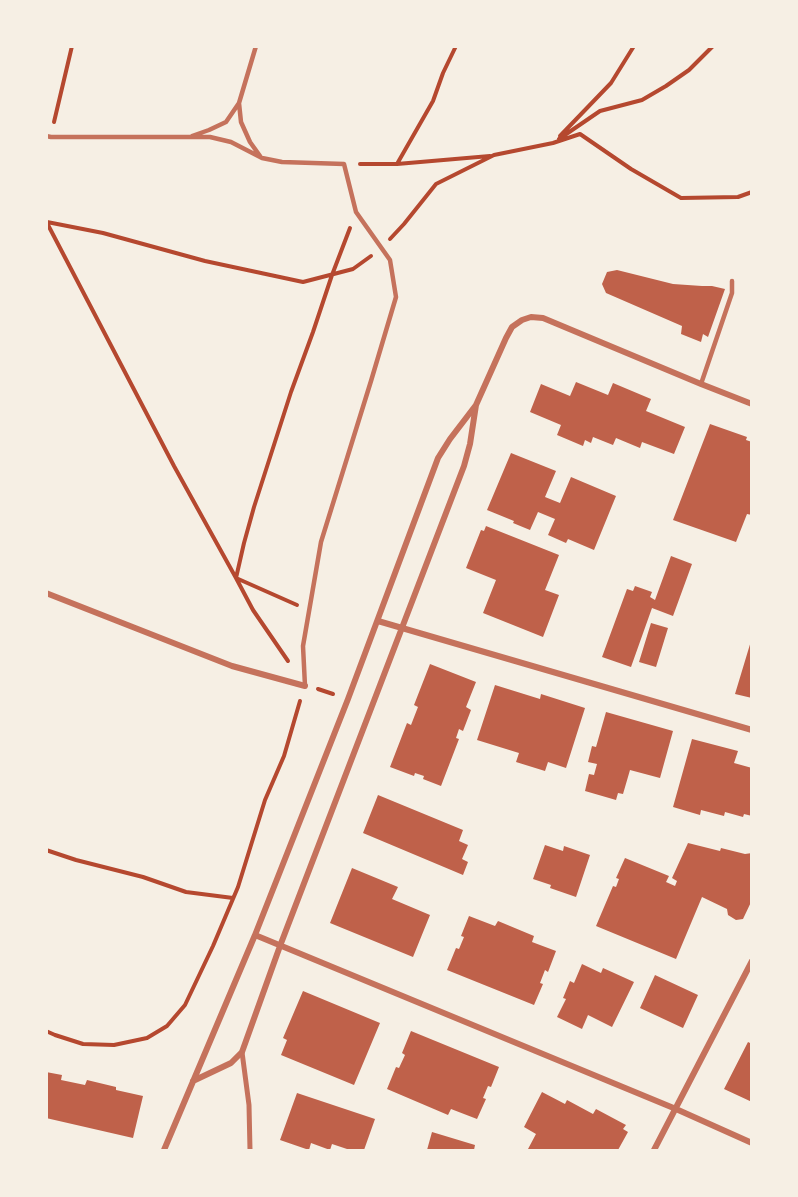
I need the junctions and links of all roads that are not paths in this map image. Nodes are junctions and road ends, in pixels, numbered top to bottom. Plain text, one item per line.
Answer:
1 (256, 46) edge
2 (238, 103) junction
3 (49, 136) edge
4 (187, 137) junction
5 (262, 158) junction
6 (732, 281) dead end
7 (701, 384) junction
8 (752, 404) edge
9 (476, 405) junction
10 (46, 593) edge
11 (378, 621) junction
12 (403, 627) junction
13 (305, 686) joint
14 (752, 730) edge
15 (255, 935) junction
16 (280, 946) junction
17 (752, 961) edge
18 (242, 1052) junction
19 (193, 1081) junction
20 (676, 1109) junction
21 (752, 1143) edge
22 (164, 1150) edge
23 (250, 1150) edge
24 (654, 1150) edge

1 - 2 lane
2 - 4 lane
2 - 5 lane
3 - 4 lane
4 - 5 lane
5 - 13 lane
6 - 7 lane
7 - 8 street
7 - 9 street
9 - 11 street
9 - 12 street
10 - 13 street
11 - 12 street
11 - 15 street
12 - 14 street
12 - 16 street
15 - 16 street
15 - 19 street
16 - 18 street
16 - 20 street
17 - 20 street
18 - 19 street
18 - 23 street
19 - 22 street
20 - 21 street
20 - 24 street

